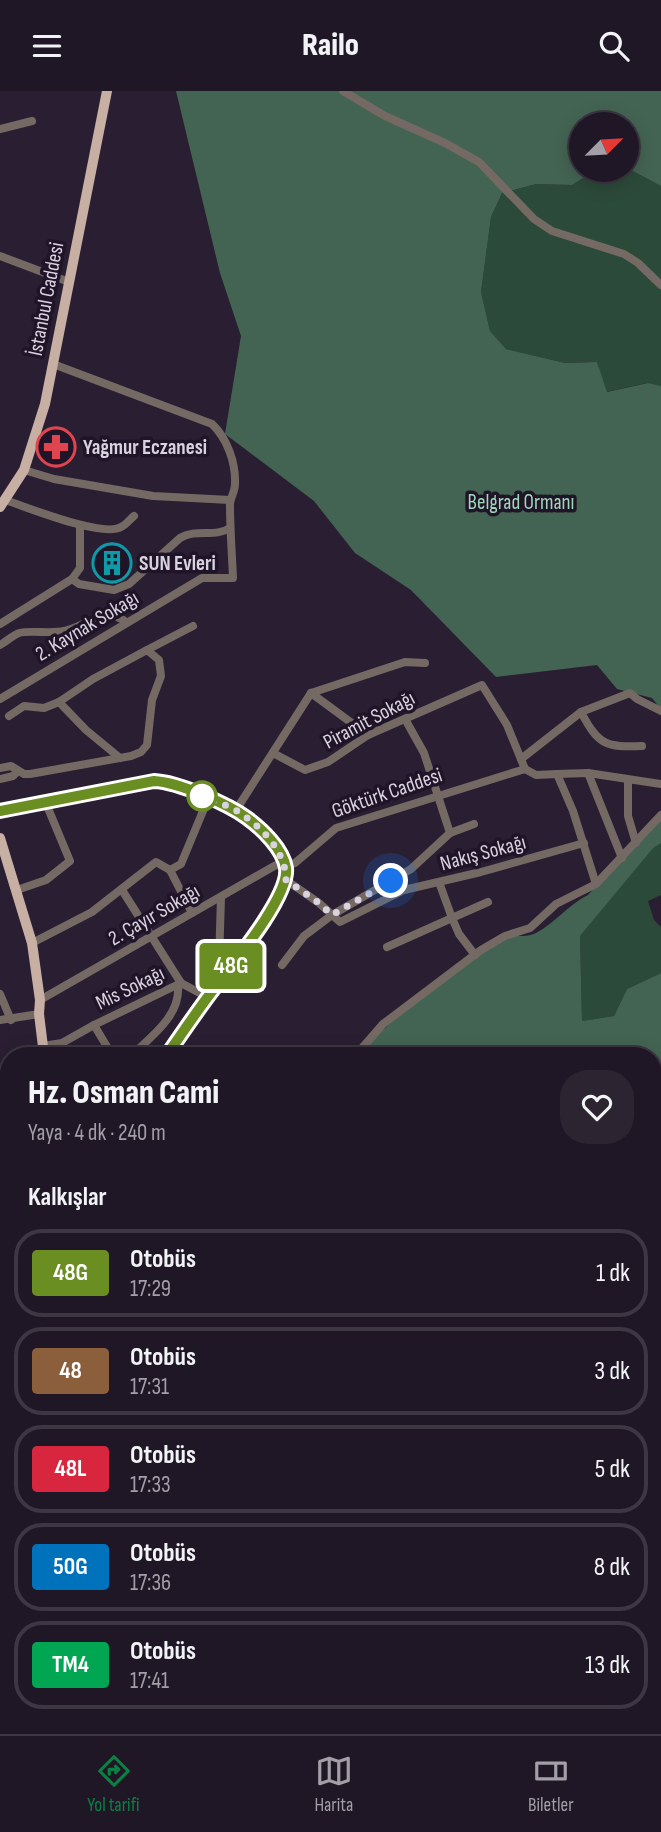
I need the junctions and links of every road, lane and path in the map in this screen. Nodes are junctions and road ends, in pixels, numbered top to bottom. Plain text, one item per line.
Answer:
1 (107, 91) edge
2 (343, 91) edge
3 (32, 121) dead end
4 (0, 129) edge
5 (0, 256) edge
6 (69, 282) junction
7 (661, 285) edge
8 (53, 364) junction
9 (24, 470) junction
10 (230, 500) junction
11 (2, 504) edge
12 (134, 516) dead end
13 (80, 526) junction
14 (230, 527) junction
15 (72, 579) junction
16 (126, 622) junction
17 (0, 624) edge
18 (193, 626) dead end
19 (0, 645) edge
20 (148, 650) junction
21 (425, 663) dead end
22 (311, 693) junction
23 (0, 699) edge
24 (59, 702) junction
25 (661, 711) edge
26 (581, 712) junction
27 (9, 716) dead end
28 (405, 719) junction
29 (368, 735) junction
30 (642, 746) dead end
31 (272, 753) junction
32 (120, 758) junction
33 (522, 759) junction
34 (0, 768) edge
35 (526, 769) junction
36 (18, 771) junction
37 (588, 773) junction
38 (557, 775) junction
39 (0, 779) edge
40 (628, 780) junction
41 (661, 784) edge
42 (436, 795) junction
43 (208, 799) junction
44 (45, 801) junction
45 (236, 810) junction
46 (0, 811) edge
47 (661, 815) edge
48 (474, 824) dead end
49 (450, 833) junction
50 (0, 838) edge
51 (584, 843) junction
52 (636, 843) junction
53 (622, 858) junction
54 (286, 866) junction
55 (170, 870) junction
56 (286, 880) junction
57 (439, 883) junction
58 (596, 884) junction
59 (17, 890) junction
60 (122, 890) junction
61 (221, 897) junction
62 (488, 902) dead end
63 (192, 913) junction
64 (332, 915) junction
65 (452, 918) junction
66 (153, 936) junction
67 (32, 943) junction
68 (387, 947) dead end
69 (475, 955) junction
70 (282, 965) dead end
71 (223, 976) junction
72 (179, 984) junction
73 (0, 994) edge
74 (207, 997) junction
75 (40, 1000) junction
76 (39, 1014) junction
77 (0, 1020) edge
78 (11, 1020) junction
79 (94, 1025) junction
80 (43, 1047) edge
81 (52, 1047) edge
82 (107, 1047) edge
83 (140, 1047) edge
84 (173, 1047) edge
85 (363, 1047) edge

1 - 6 main road, İstanbul Caddesi
2 - 7 street
3 - 4 street
5 - 6 street
6 - 8 main road, İstanbul Caddesi
8 - 9 main road, İstanbul Caddesi
8 - 10 street
9 - 10 street
9 - 11 main road, İstanbul Caddesi
10 - 14 street
11 - 13 street
12 - 13 street
13 - 15 street
14 - 15 street
14 - 16 street, 2. Kaynak Sokağı
15 - 17 street
16 - 19 street
16 - 23 street, 2. Kaynak Sokağı
18 - 20 street
20 - 24 street
20 - 32 street
21 - 22 street
22 - 29 street
22 - 31 street
24 - 27 street
24 - 32 street
25 - 26 street
26 - 30 street
26 - 33 street
28 - 29 street, Piramit Sokağı
28 - 33 street, Piramit Sokağı
28 - 42 street
29 - 31 street, Piramit Sokağı
31 - 45 street
32 - 36 street
33 - 35 street
34 - 36 street
35 - 38 street
35 - 42 street, Göktürk Caddesi
36 - 39 street
37 - 38 street
37 - 40 street
37 - 53 street
38 - 51 street
40 - 41 street
40 - 52 street
42 - 49 street
42 - 54 street, Göktürk Caddesi
43 - 44 main road
43 - 45 main road
43 - 55 street
44 - 46 main road
44 - 59 street
45 - 54 main road
47 - 52 street
48 - 49 street
49 - 64 street
50 - 59 main road
51 - 57 street, Nakış Sokağı
51 - 58 street
52 - 53 street
53 - 58 street
54 - 56 main road
54 - 61 street, 2. Çayır Sokağı
55 - 60 street
55 - 63 street
56 - 64 street
56 - 71 main road
57 - 64 street, Nakış Sokağı
57 - 65 street
58 - 69 street
59 - 67 main road
60 - 66 street
60 - 67 street
61 - 63 street, 2. Çayır Sokağı
61 - 71 street
62 - 65 street
63 - 66 street, 2. Çayır Sokağı
64 - 70 street
65 - 68 street
65 - 69 street
66 - 72 street
66 - 75 street, 2. Çayır Sokağı
67 - 75 main road
69 - 85 street
71 - 74 main road
72 - 74 street
72 - 79 street, Mis Sokağı
72 - 83 street
73 - 78 street
74 - 84 main road
75 - 76 main road
76 - 78 street
76 - 80 main road
77 - 78 street
79 - 81 street, Mis Sokağı
79 - 82 street, Mis Sokağı

